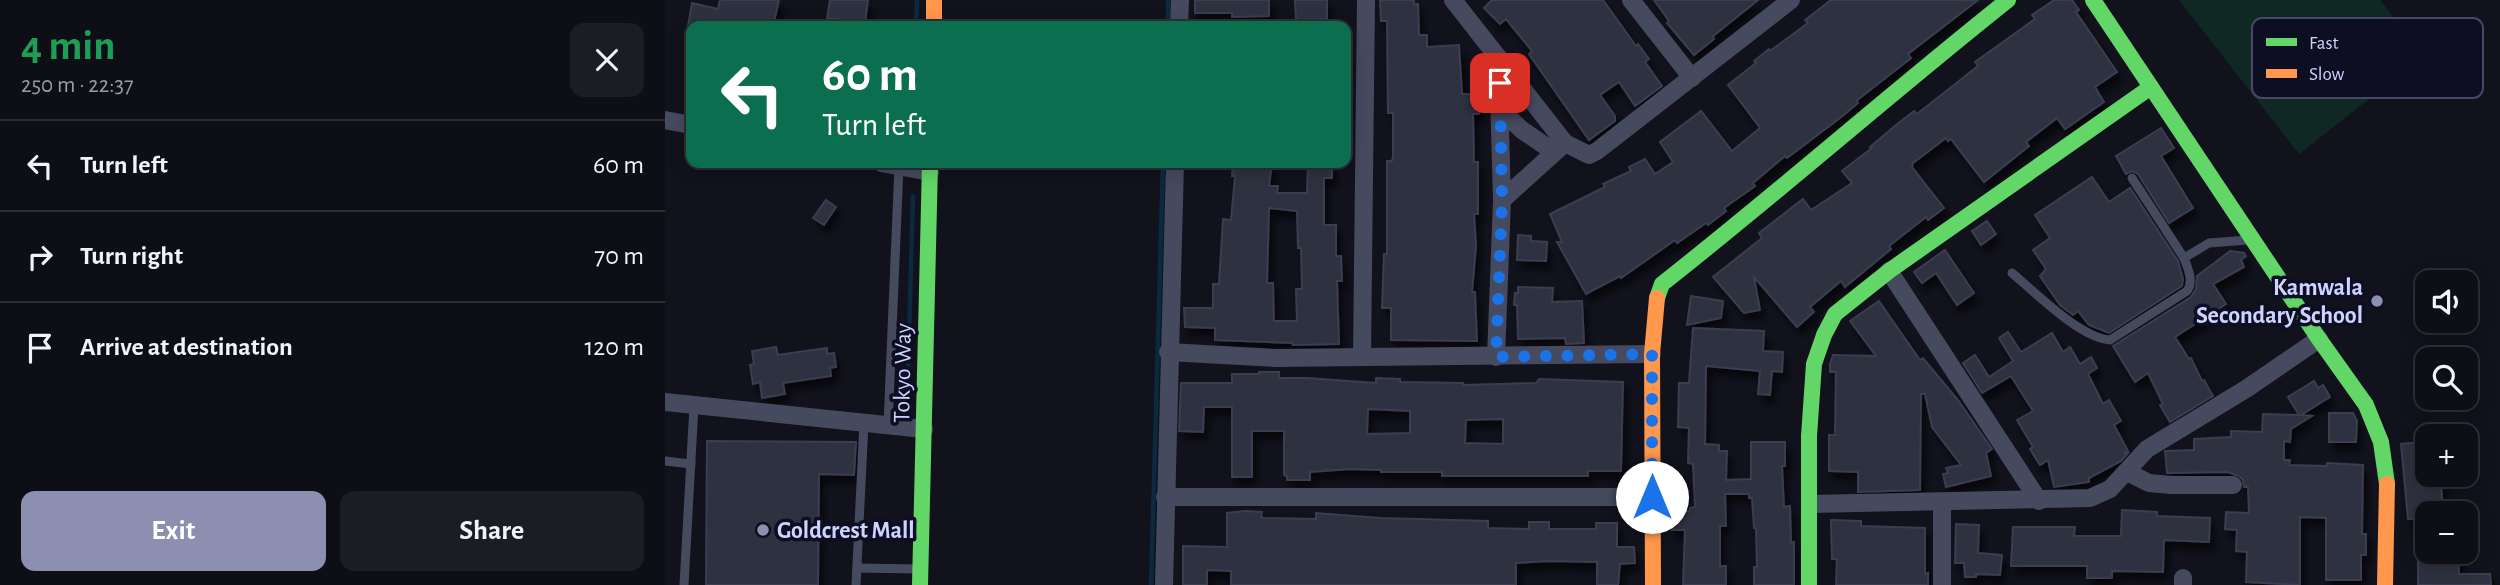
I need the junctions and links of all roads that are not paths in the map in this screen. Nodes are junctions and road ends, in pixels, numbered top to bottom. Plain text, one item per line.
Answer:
1 (934, 0) edge
2 (1180, 0) edge
3 (1366, 0) edge
4 (1453, 0) edge
5 (1631, 0) edge
6 (1791, 0) edge
7 (2008, 0) edge
8 (2093, 0) edge
9 (934, 21) edge
10 (1179, 21) edge
11 (1498, 57) junction
12 (1692, 78) junction
13 (2151, 87) junction
14 (1501, 110) junction
15 (665, 120) edge
16 (686, 124) edge
17 (1559, 148) junction
18 (890, 168) edge
19 (930, 168) edge
20 (1175, 168) edge
21 (2132, 178) dead end
22 (1502, 200) junction
23 (2253, 240) junction
24 (2184, 258) junction
25 (1888, 271) junction
26 (2012, 273) dead end
27 (2319, 339) junction
28 (1168, 352) junction
29 (1652, 354) junction
30 (1362, 356) junction
31 (1496, 357) junction
32 (665, 402) edge
33 (694, 406) junction
34 (864, 423) junction
35 (888, 425) junction
36 (923, 429) junction
37 (665, 461) edge
38 (691, 464) junction
39 (2127, 472) junction
40 (2232, 485) dead end
41 (1165, 497) junction
42 (1652, 497) junction
43 (2039, 501) junction
44 (1942, 502) junction
45 (1810, 504) junction
46 (857, 568) junction
47 (920, 577) edge
48 (684, 585) edge
49 (856, 585) edge
50 (1164, 585) edge
51 (1653, 585) edge
52 (1809, 585) edge
53 (1942, 585) edge
54 (2385, 585) edge

1 - 9 street
2 - 10 street
3 - 30 street
4 - 11 street
5 - 12 street
6 - 12 street
7 - 29 street
8 - 13 street
11 - 14 street
11 - 17 street
12 - 17 street
13 - 23 street
13 - 25 street
14 - 17 street
14 - 22 street
15 - 16 street
17 - 22 street
18 - 35 lane
19 - 36 street, Tokyo Way
20 - 28 street
21 - 24 lane
22 - 31 street
23 - 24 lane
23 - 27 street
24 - 26 lane
25 - 43 street
25 - 45 street
27 - 39 street
27 - 54 street
28 - 30 street
28 - 41 street
29 - 31 street
29 - 42 street
30 - 31 street
32 - 33 street
33 - 34 street
33 - 38 lane
34 - 35 street
34 - 46 lane
35 - 36 street
36 - 47 street, Tokyo Way
37 - 38 lane
38 - 48 lane
39 - 40 street
39 - 43 street
41 - 42 street
41 - 50 street
42 - 51 street
43 - 44 street
44 - 45 street
44 - 53 street
45 - 52 street
46 - 47 lane
46 - 49 lane

